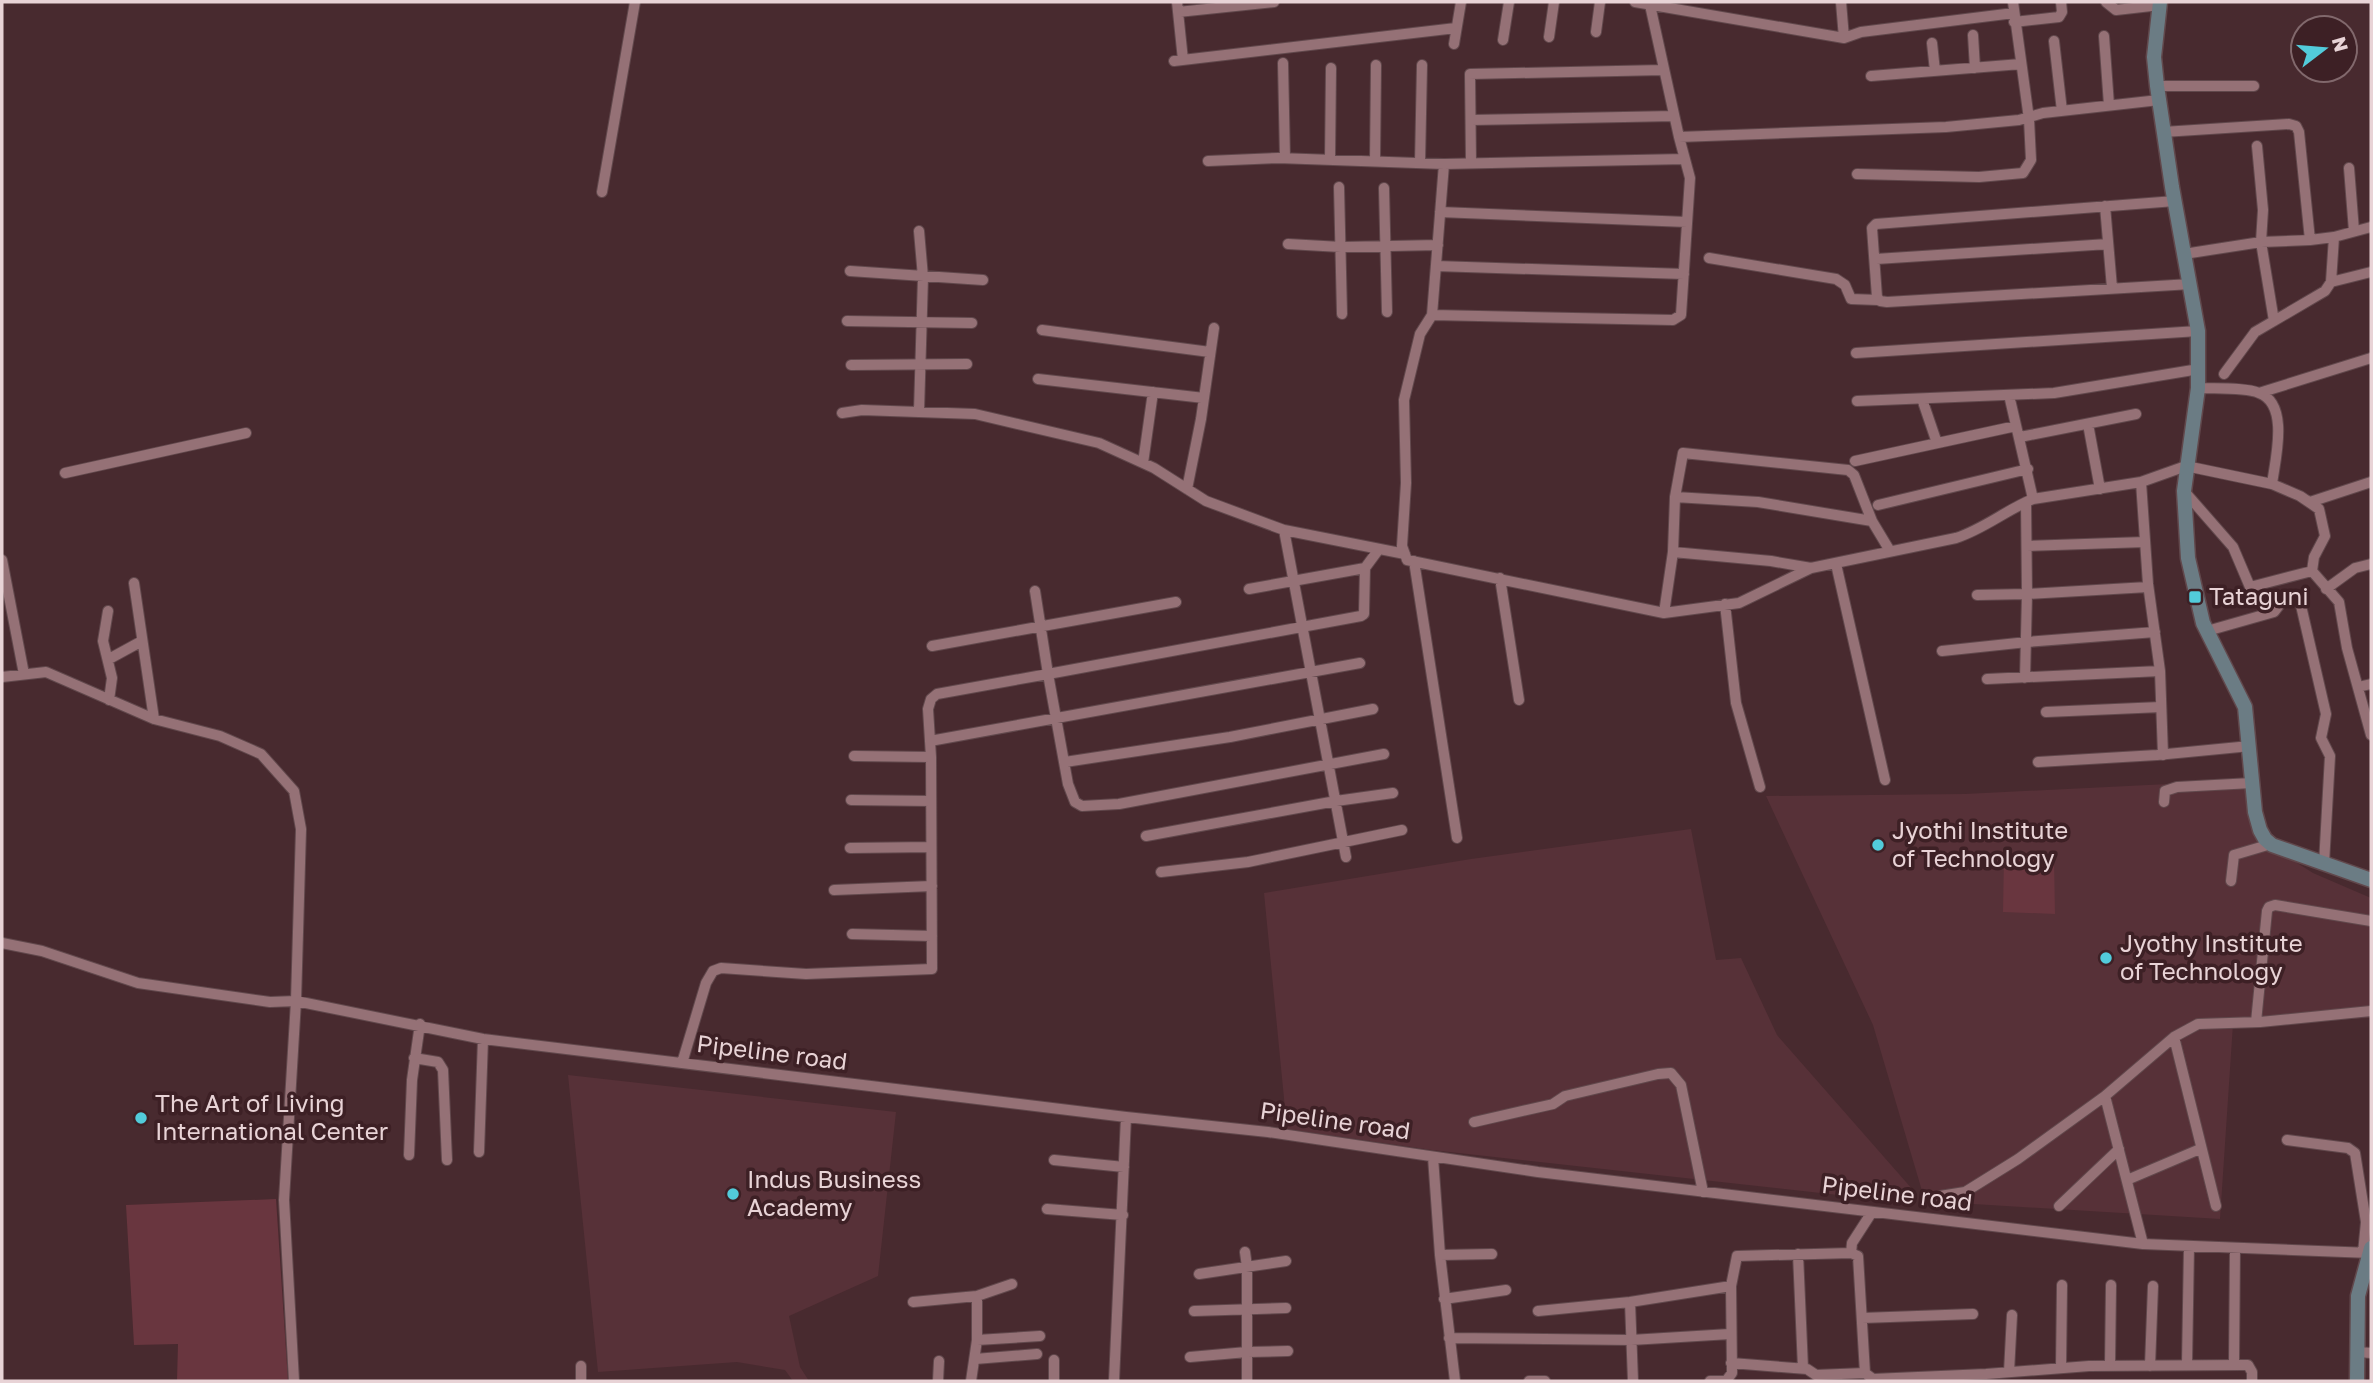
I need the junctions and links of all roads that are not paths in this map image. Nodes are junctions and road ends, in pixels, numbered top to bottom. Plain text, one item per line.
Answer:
1 (635, 2) edge
2 (1274, 2) edge
3 (1461, 2) edge
4 (1509, 2) edge
5 (1554, 2) edge
6 (1600, 2) edge
7 (1635, 2) edge
8 (1841, 2) edge
9 (2013, 2) edge
10 (2061, 2) edge
11 (2106, 2) edge
12 (2160, 4) edge
13 (1650, 5) junction
14 (1177, 7) edge
15 (2014, 17) junction
16 (1456, 28) junction
17 (1596, 32) dead end
18 (1973, 34) dead end
19 (2104, 36) dead end
20 (1549, 37) dead end
21 (1844, 38) junction
22 (1503, 40) dead end
23 (2054, 41) dead end
24 (1932, 43) dead end
25 (1454, 44) dead end
26 (1283, 63) dead end
27 (2021, 64) junction
28 (1376, 65) dead end
29 (1422, 65) dead end
30 (1331, 68) dead end
31 (1975, 68) junction
32 (1663, 70) junction
33 (1935, 71) junction
34 (1871, 76) dead end
35 (2254, 86) dead end
36 (2158, 93) junction
37 (2109, 105) junction
38 (2062, 111) junction
39 (1674, 116) junction
40 (2029, 119) junction
41 (1471, 120) junction
42 (2163, 132) junction
43 (1679, 137) junction
44 (2257, 146) dead end
45 (1284, 158) junction
46 (1685, 159) junction
47 (1330, 160) junction
48 (1208, 161) dead end
49 (1375, 161) junction
50 (1420, 163) junction
51 (1471, 163) junction
52 (1444, 164) junction
53 (2349, 169) dead end
54 (1857, 174) dead end
55 (1339, 187) dead end
56 (1384, 188) dead end
57 (602, 192) dead end
58 (2175, 201) junction
59 (2105, 206) junction
60 (1440, 212) junction
61 (1687, 222) junction
62 (2371, 227) edge
63 (919, 230) dead end
64 (2354, 231) junction
65 (2334, 237) junction
66 (2310, 240) junction
67 (2261, 242) junction
68 (1288, 244) dead end
69 (2108, 244) junction
70 (1438, 245) junction
71 (1386, 246) junction
72 (1340, 247) junction
73 (2184, 254) junction
74 (1709, 258) dead end
75 (1876, 259) junction
76 (1436, 266) junction
77 (850, 271) dead end
78 (2371, 272) edge
79 (1684, 274) junction
80 (923, 277) junction
81 (983, 280) dead end
82 (2331, 282) junction
83 (2191, 284) junction
84 (2112, 288) junction
85 (1878, 300) junction
86 (1387, 312) dead end
87 (1342, 314) dead end
88 (1432, 315) junction
89 (847, 321) dead end
90 (2274, 321) junction
91 (920, 323) junction
92 (972, 323) dead end
93 (1214, 328) dead end
94 (1042, 330) dead end
95 (2198, 331) junction
96 (1210, 352) junction
97 (1856, 353) dead end
98 (2371, 358) edge
99 (967, 364) dead end
100 (851, 365) dead end
101 (918, 365) junction
102 (2199, 369) junction
103 (2224, 374) dead end
104 (1038, 379) dead end
105 (2198, 388) junction
106 (1153, 392) junction
107 (2259, 393) junction
108 (2010, 395) junction
109 (1204, 398) junction
110 (1922, 398) junction
111 (1857, 401) dead end
112 (919, 411) junction
113 (842, 413) dead end
114 (2136, 414) dead end
115 (2088, 424) junction
116 (2016, 426) junction
117 (246, 433) dead end
118 (2020, 437) junction
119 (1937, 443) junction
120 (1855, 461) dead end
121 (1143, 463) junction
122 (2186, 466) junction
123 (2028, 469) junction
124 (65, 473) dead end
125 (2141, 482) junction
126 (2371, 482) edge
127 (2272, 484) junction
128 (1187, 489) junction
129 (2100, 489) junction
130 (2184, 491) junction
131 (1675, 497) junction
132 (2029, 500) junction
133 (2310, 502) junction
134 (1878, 505) dead end
135 (1872, 520) junction
136 (1284, 530) junction
137 (2145, 542) junction
138 (2027, 546) junction
139 (1379, 549) junction
140 (1890, 551) junction
141 (1673, 552) junction
142 (1405, 554) junction
143 (1414, 561) junction
144 (2, 562) edge
145 (1836, 564) junction
146 (2371, 564) edge
147 (1366, 568) junction
148 (1811, 568) junction
149 (2312, 571) junction
150 (1500, 578) junction
151 (1294, 582) junction
152 (134, 583) dead end
153 (2148, 587) junction
154 (1249, 589) dead end
155 (2326, 589) junction
156 (1035, 591) dead end
157 (2027, 594) junction
158 (1977, 595) dead end
159 (1176, 602) dead end
160 (1725, 604) junction
161 (108, 611) dead end
162 (1664, 613) junction
163 (1041, 626) junction
164 (1303, 627) junction
165 (2207, 631) junction
166 (2155, 632) junction
167 (142, 640) junction
168 (2027, 642) junction
169 (932, 646) dead end
170 (1942, 651) dead end
171 (109, 659) junction
172 (1360, 663) dead end
173 (1311, 671) junction
174 (2160, 671) junction
175 (24, 674) junction
176 (1048, 674) junction
177 (2, 677) edge
178 (2025, 678) junction
179 (1987, 679) dead end
180 (2371, 684) edge
181 (2358, 687) junction
182 (109, 699) junction
183 (1519, 700) dead end
184 (2161, 707) junction
185 (1373, 709) dead end
186 (2046, 712) dead end
187 (154, 719) junction
188 (1058, 719) junction
189 (1321, 719) junction
190 (2370, 728) edge
191 (930, 741) junction
192 (2250, 747) junction
193 (1384, 754) dead end
194 (2163, 755) junction
195 (854, 756) dead end
196 (931, 757) junction
197 (1065, 762) junction
198 (2038, 762) dead end
199 (1329, 765) junction
200 (1885, 780) dead end
201 (2252, 783) junction
202 (1760, 787) dead end
203 (1393, 793) dead end
204 (851, 800) dead end
205 (931, 801) junction
206 (1336, 801) junction
207 (2164, 802) dead end
208 (1402, 831) dead end
209 (1146, 836) dead end
210 (1457, 838) dead end
211 (1343, 844) junction
212 (2271, 844) junction
213 (931, 847) junction
214 (850, 848) dead end
215 (1346, 857) dead end
216 (2324, 864) junction
217 (1161, 872) dead end
218 (2371, 880) edge
219 (2231, 881) dead end
220 (932, 886) junction
221 (834, 890) dead end
222 (2371, 921) edge
223 (852, 934) dead end
224 (932, 936) junction
225 (2, 943) edge
226 (296, 1001) junction
227 (2371, 1011) edge
228 (2256, 1022) junction
229 (420, 1024) junction
230 (2174, 1037) junction
231 (483, 1039) junction
232 (414, 1058) junction
233 (682, 1063) junction
234 (2105, 1096) junction
235 (1126, 1117) junction
236 (1474, 1122) dead end
237 (2287, 1140) dead end
238 (2119, 1149) junction
239 (2200, 1149) junction
240 (479, 1152) dead end
241 (410, 1155) dead end
242 (1433, 1157) junction
243 (447, 1160) dead end
244 (1054, 1160) dead end
245 (1124, 1167) junction
246 (2127, 1180) junction
247 (1703, 1192) junction
248 (1940, 1196) dead end
249 (2059, 1206) dead end
250 (2216, 1206) dead end
251 (1047, 1209) dead end
252 (1872, 1212) junction
253 (1123, 1215) junction
254 (2143, 1244) junction
255 (2189, 1246) junction
256 (2235, 1248) junction
257 (1245, 1252) dead end
258 (2369, 1252) edge
259 (1852, 1253) junction
260 (1492, 1254) dead end
261 (1798, 1254) junction
262 (1440, 1255) junction
263 (1286, 1261) dead end
264 (1247, 1267) junction
265 (1199, 1274) dead end
266 (1012, 1284) dead end
267 (2062, 1285) dead end
268 (2111, 1285) dead end
269 (1731, 1286) junction
270 (2153, 1286) dead end
271 (1506, 1290) dead end
272 (976, 1296) junction
273 (1444, 1299) junction
274 (913, 1302) dead end
275 (1630, 1302) junction
276 (1247, 1307) junction
277 (2365, 1307) edge
278 (1286, 1308) dead end
279 (1194, 1311) dead end
280 (1538, 1311) dead end
281 (1973, 1314) dead end
282 (2012, 1315) dead end
283 (1862, 1318) junction
284 (1730, 1334) junction
285 (1040, 1336) dead end
286 (1450, 1339) junction
287 (977, 1340) junction
288 (1631, 1340) junction
289 (1288, 1351) dead end
290 (1247, 1352) junction
291 (2364, 1353) edge
292 (1038, 1354) dead end
293 (1191, 1357) dead end
294 (975, 1359) junction
295 (1054, 1360) dead end
296 (939, 1361) dead end
297 (1731, 1363) junction
298 (2187, 1365) junction
299 (2234, 1365) junction
300 (581, 1366) dead end
301 (2110, 1366) junction
302 (2150, 1366) junction
303 (1803, 1368) junction
304 (2061, 1368) junction
305 (2009, 1372) junction
306 (1865, 1373) junction
307 (294, 1381) edge
308 (581, 1381) edge
309 (938, 1381) edge
310 (971, 1381) edge
311 (1054, 1381) edge
312 (1114, 1381) edge
313 (1247, 1381) edge
314 (1455, 1381) edge
315 (1530, 1381) edge
316 (1545, 1381) edge
317 (1633, 1381) edge
318 (1710, 1381) edge
319 (2252, 1381) edge
320 (2357, 1381) edge

1 - 57 street
2 - 14 street
3 - 16 street
4 - 22 street
5 - 20 street
6 - 17 street
7 - 13 street
8 - 21 street
9 - 15 street
10 - 15 street
11 - 12 street
12 - 36 main road
13 - 21 street
13 - 32 street
14 - 16 street
15 - 21 street
15 - 27 street
16 - 25 street
18 - 31 street
19 - 37 street
23 - 38 street
24 - 33 street
26 - 45 street
27 - 31 street
27 - 40 street
28 - 49 street
29 - 50 street
30 - 47 street
31 - 33 street
32 - 39 street
32 - 41 street
33 - 34 street
35 - 36 street
36 - 37 street
36 - 42 main road
37 - 38 street
38 - 40 street
39 - 41 street
39 - 43 street
40 - 43 street
40 - 54 street
41 - 51 street
42 - 58 main road
42 - 66 street
43 - 46 street
44 - 67 street
45 - 47 street
45 - 48 street
46 - 51 street
46 - 61 street
47 - 49 street
49 - 50 street
50 - 52 street
51 - 52 street
52 - 60 street
53 - 64 street
55 - 72 street
56 - 71 street
58 - 59 street
58 - 73 main road
59 - 69 street
59 - 75 street
60 - 61 street
60 - 70 street
61 - 79 street
62 - 64 street
63 - 80 street
64 - 65 street
65 - 66 street
65 - 82 street
66 - 67 street
67 - 73 street
67 - 90 street
68 - 72 street
69 - 75 street
69 - 84 street
70 - 71 street
70 - 76 street
71 - 72 street
71 - 86 street
72 - 87 street
73 - 83 main road
74 - 85 street
75 - 85 street
76 - 79 street
76 - 88 street
77 - 80 street
78 - 82 street
79 - 88 street
80 - 81 street
80 - 91 street
82 - 90 street
83 - 84 street
83 - 95 main road
84 - 85 street
88 - 142 street
89 - 91 street
90 - 103 street
91 - 92 street
91 - 101 street
93 - 96 street
94 - 96 street
95 - 97 street
95 - 102 main road
96 - 109 street
98 - 107 street
99 - 101 street
100 - 101 street
101 - 112 street
102 - 105 main road
102 - 108 street
104 - 106 street
105 - 107 street
105 - 122 main road
106 - 109 street
106 - 121 street
107 - 127 street
108 - 110 street
108 - 116 street
109 - 128 street
110 - 111 street
110 - 119 street
112 - 113 street
112 - 121 street
114 - 115 street
115 - 118 street
115 - 129 street
116 - 118 street
116 - 119 street
117 - 124 street
118 - 123 street
119 - 120 street
121 - 128 street
122 - 125 street
122 - 127 street
122 - 130 main road
123 - 132 street
123 - 134 street
125 - 129 street
125 - 137 street
126 - 133 street
127 - 133 street
128 - 136 street
129 - 132 street
130 - 149 street
130 - 165 main road
131 - 135 street
131 - 135 street
131 - 141 street
132 - 138 street
132 - 140 street
133 - 149 street
135 - 140 street
136 - 139 street
136 - 151 street
137 - 138 street
137 - 153 street
138 - 157 street
139 - 142 street
139 - 147 street
140 - 145 street
141 - 148 street
141 - 162 street
142 - 143 street
143 - 150 street
143 - 210 street
144 - 175 street
145 - 148 street
145 - 200 street
146 - 155 street
147 - 151 street
147 - 164 street
148 - 160 street
149 - 155 street
150 - 162 street
150 - 183 street
151 - 154 street
151 - 164 street
152 - 167 street
153 - 157 street
153 - 166 street
155 - 181 street
156 - 163 street
157 - 158 street
157 - 168 street
159 - 163 street
160 - 162 street
160 - 202 street
161 - 171 street
163 - 169 street
163 - 176 street
164 - 173 street
164 - 176 street
165 - 192 main road
165 - 216 street
166 - 168 street
166 - 174 street
167 - 171 street
167 - 187 street
168 - 170 street
168 - 178 street
171 - 182 street
172 - 173 street
173 - 188 street
173 - 189 street
174 - 178 street
174 - 184 street
175 - 177 street
175 - 182 street
176 - 188 street
176 - 191 street
178 - 179 street
180 - 181 street
181 - 190 street
182 - 187 street
184 - 186 street
184 - 194 street
185 - 189 street
187 - 226 street
188 - 191 street
188 - 197 street
189 - 197 street
189 - 199 street
191 - 196 street
192 - 194 street
192 - 201 main road
193 - 199 street
194 - 198 street
195 - 196 street
196 - 205 street
197 - 199 street
199 - 206 street
201 - 207 street
201 - 212 main road
203 - 206 street
204 - 205 street
205 - 213 street
206 - 209 street
206 - 211 street
208 - 211 street
211 - 215 street
211 - 217 street
212 - 216 main road
212 - 219 street
213 - 214 street
213 - 220 street
216 - 218 main road
220 - 221 street
220 - 224 street
222 - 228 street
223 - 224 street
224 - 233 street
225 - 226 street
226 - 229 street, Pipeline road
226 - 307 street
227 - 228 street
228 - 230 street
229 - 231 street, Pipeline road
229 - 232 street
230 - 234 street
230 - 239 street
231 - 233 street, Pipeline road
231 - 240 street
232 - 241 street
232 - 243 street
233 - 235 street, Pipeline road
234 - 238 street
234 - 248 street
235 - 242 street, Pipeline road
235 - 245 street
236 - 247 street
237 - 258 street
238 - 246 street
238 - 249 street
239 - 246 street
239 - 250 street
242 - 247 street, Pipeline road
242 - 262 street
244 - 245 street
245 - 253 street
246 - 254 street
247 - 252 street, Pipeline road
251 - 253 street
252 - 254 street, Pipeline road
252 - 259 street
253 - 312 street
254 - 255 street, Pipeline road
255 - 256 street, Pipeline road
255 - 298 street
256 - 258 street, Pipeline road
256 - 299 street
257 - 264 street
258 - 277 main road
259 - 261 street
259 - 283 street
260 - 262 street
261 - 269 street
261 - 303 street
262 - 273 street
263 - 264 street
264 - 265 street
264 - 276 street
266 - 272 street
267 - 304 street
268 - 301 street
269 - 275 street
269 - 284 street
270 - 302 street
271 - 273 street
272 - 274 street
272 - 287 street
273 - 286 street
275 - 280 street
275 - 288 street
276 - 278 street
276 - 279 street
276 - 290 street
277 - 291 main road
281 - 283 street
282 - 305 street
283 - 306 street
284 - 288 street
284 - 297 street
285 - 287 street
286 - 288 street
286 - 314 street
287 - 294 street
288 - 317 street
289 - 290 street
290 - 293 street
290 - 313 street
291 - 320 main road
292 - 294 street
294 - 310 street
295 - 311 street
296 - 309 street
297 - 303 street
297 - 318 street
298 - 299 street
298 - 302 street
299 - 319 street
300 - 308 street
301 - 302 street
301 - 304 street
303 - 306 street
304 - 305 street
305 - 306 street
315 - 316 street

